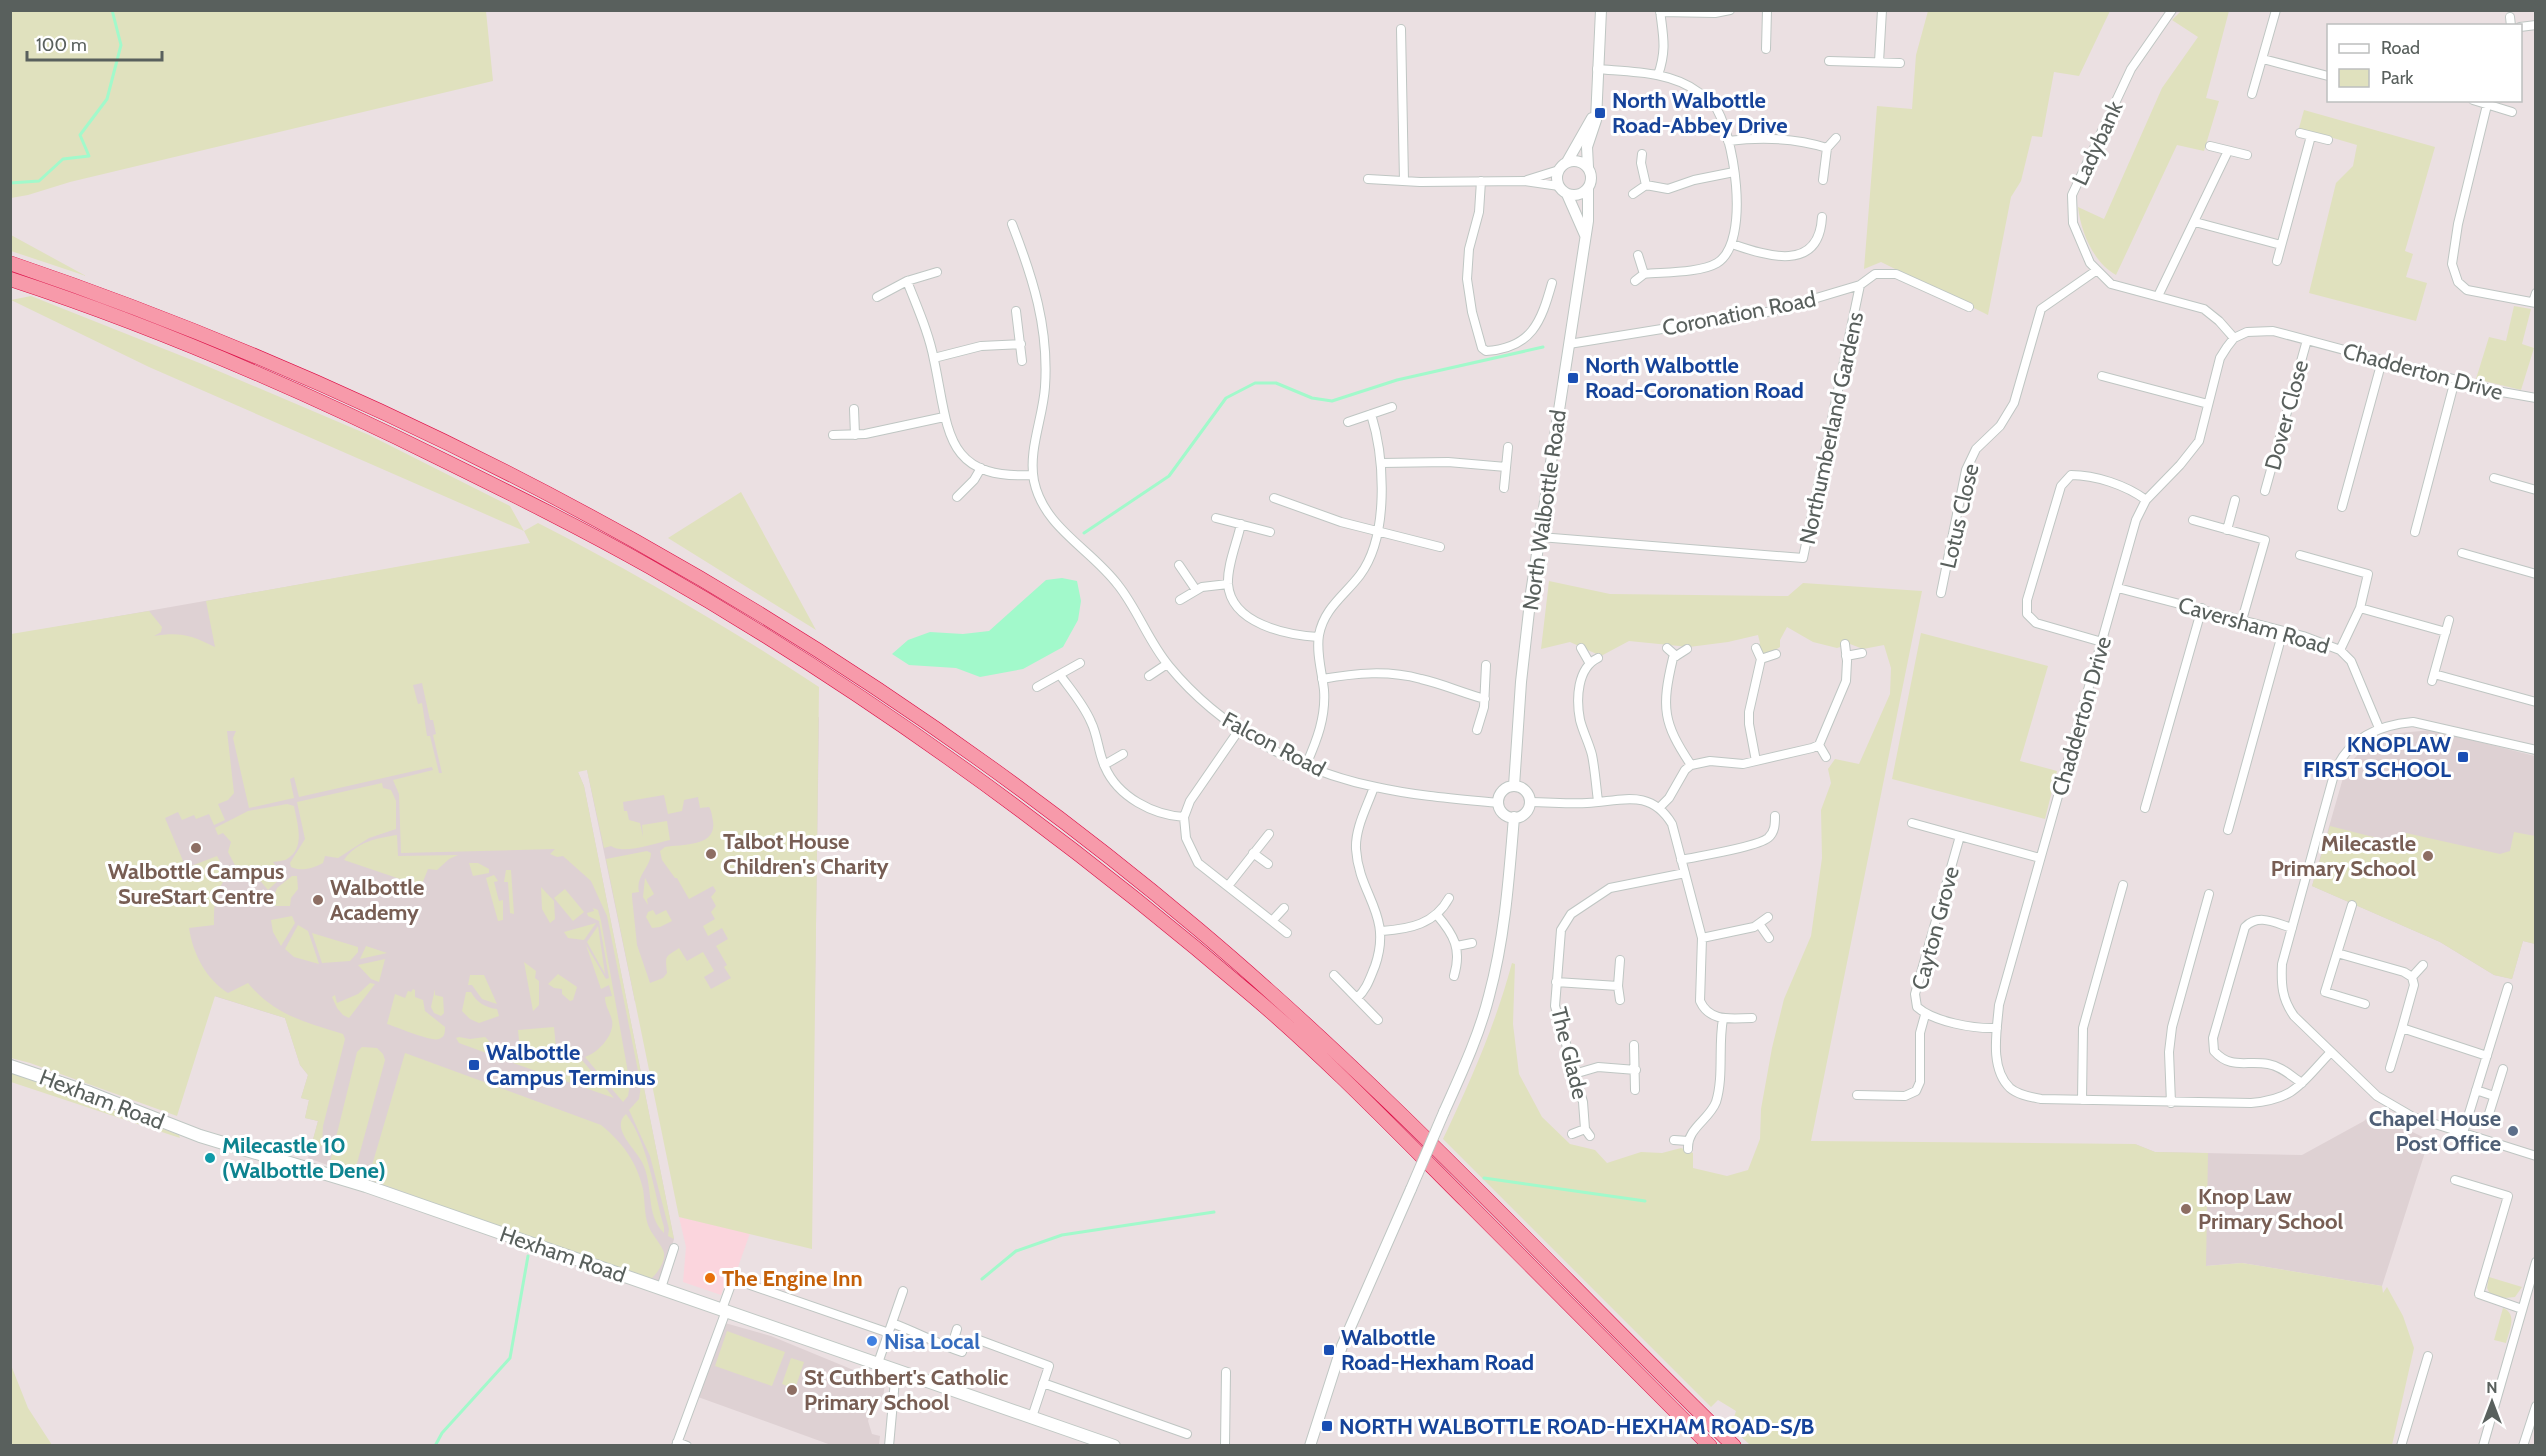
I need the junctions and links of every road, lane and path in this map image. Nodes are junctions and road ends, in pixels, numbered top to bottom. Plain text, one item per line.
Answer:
1 (1601, 10) edge
2 (1730, 10) edge
3 (1767, 10) edge
4 (1882, 10) edge
5 (2172, 10) edge
6 (2276, 10) edge
7 (1660, 11) edge
8 (1401, 29) dead end
9 (1766, 49) dead end
10 (2263, 59) junction
11 (1829, 61) dead end
12 (1879, 63) junction
13 (1900, 63) dead end
14 (1597, 69) junction
15 (1658, 75) junction
16 (2327, 76) edge
17 (2252, 94) dead end
18 (2479, 102) edge
19 (2487, 105) junction
20 (2512, 112) dead end
21 (1595, 116) junction
22 (2300, 133) dead end
23 (2311, 136) junction
24 (1836, 138) dead end
25 (2328, 140) dead end
26 (1728, 141) junction
27 (2210, 146) dead end
28 (1827, 148) junction
29 (2228, 151) junction
30 (1642, 154) dead end
31 (2247, 155) dead end
32 (1563, 166) junction
33 (1588, 167) junction
34 (1734, 172) junction
35 (1368, 179) dead end
36 (1823, 180) dead end
37 (1404, 181) junction
38 (1481, 181) junction
39 (1524, 181) junction
40 (1646, 185) junction
41 (1588, 189) junction
42 (1563, 190) junction
43 (1633, 194) dead end
44 (1822, 217) dead end
45 (2195, 222) junction
46 (1012, 224) dead end
47 (1585, 235) junction
48 (1732, 244) junction
49 (2281, 245) junction
50 (1638, 255) dead end
51 (2277, 261) dead end
52 (10, 263) edge
53 (2097, 270) junction
54 (937, 272) dead end
55 (1644, 274) junction
56 (10, 279) edge
57 (907, 281) junction
58 (1635, 281) dead end
59 (1552, 283) dead end
60 (1860, 285) junction
61 (2535, 293) edge
62 (2158, 296) junction
63 (877, 297) dead end
64 (2534, 303) edge
65 (1969, 307) dead end
66 (1016, 310) dead end
67 (2234, 338) junction
68 (2307, 340) junction
69 (1021, 344) junction
70 (1569, 344) junction
71 (934, 358) junction
72 (1022, 361) dead end
73 (2382, 361) junction
74 (2102, 376) dead end
75 (2456, 380) junction
76 (2535, 398) edge
77 (2208, 404) junction
78 (1392, 407) dead end
79 (854, 409) dead end
80 (1371, 414) junction
81 (944, 417) junction
82 (1348, 422) dead end
83 (833, 435) dead end
84 (855, 435) junction
85 (1508, 447) dead end
86 (1380, 464) junction
87 (1506, 467) junction
88 (981, 468) junction
89 (1033, 475) junction
90 (2494, 478) dead end
91 (1504, 488) dead end
92 (2535, 490) edge
93 (2265, 491) dead end
94 (957, 496) dead end
95 (1274, 498) dead end
96 (2146, 500) junction
97 (2235, 500) dead end
98 (2342, 507) dead end
99 (1216, 518) dead end
100 (2193, 520) dead end
101 (1241, 524) junction
102 (2227, 530) junction
103 (1270, 532) dead end
104 (1377, 532) junction
105 (2415, 532) dead end
106 (1540, 537) junction
107 (1440, 547) dead end
108 (2462, 553) dead end
109 (2300, 555) dead end
110 (1179, 565) dead end
111 (2535, 574) edge
112 (1228, 584) junction
113 (2118, 588) junction
114 (1196, 590) junction
115 (1941, 593) dead end
116 (1180, 600) dead end
117 (2360, 608) junction
118 (2202, 609) junction
119 (2242, 620) junction
120 (2449, 620) dead end
121 (2283, 631) junction
122 (2446, 632) junction
123 (1318, 637) junction
124 (2102, 642) junction
125 (1845, 644) dead end
126 (1581, 648) dead end
127 (1666, 648) dead end
128 (1756, 648) dead end
129 (1687, 650) dead end
130 (2340, 650) junction
131 (1862, 653) dead end
132 (1776, 654) dead end
133 (1676, 656) junction
134 (1846, 656) junction
135 (1598, 658) dead end
136 (1761, 659) junction
137 (1589, 662) junction
138 (1080, 663) dead end
139 (1167, 664) junction
140 (1486, 665) dead end
141 (1060, 675) junction
142 (1149, 676) dead end
143 (1322, 679) junction
144 (1036, 687) dead end
145 (1485, 699) junction
146 (2535, 702) edge
147 (2379, 728) junction
148 (1239, 730) junction
149 (1477, 730) dead end
150 (1818, 745) junction
151 (2535, 750) edge
152 (1123, 754) dead end
153 (1826, 757) dead end
154 (1756, 761) junction
155 (1104, 765) junction
156 (1306, 765) junction
157 (1691, 765) junction
158 (1514, 786) junction
159 (1374, 787) junction
160 (1530, 801) junction
161 (1598, 801) junction
162 (1498, 803) junction
163 (1659, 807) junction
164 (2145, 808) dead end
165 (1775, 816) dead end
166 (1184, 817) junction
167 (1514, 817) junction
168 (1912, 823) dead end
169 (2228, 830) dead end
170 (1269, 834) dead end
171 (1960, 836) junction
172 (1253, 853) junction
173 (2040, 858) junction
174 (1681, 860) junction
175 (1268, 864) dead end
176 (1684, 873) junction
177 (2123, 885) dead end
178 (1228, 886) junction
179 (2209, 894) dead end
180 (1449, 898) dead end
181 (2352, 905) dead end
182 (1284, 908) dead end
183 (1437, 915) junction
184 (1768, 917) dead end
185 (1272, 921) junction
186 (1760, 925) junction
187 (2292, 928) junction
188 (1382, 931) junction
189 (1287, 933) dead end
190 (1702, 938) junction
191 (1769, 938) dead end
192 (1472, 943) dead end
193 (1457, 946) junction
194 (2337, 952) junction
195 (1620, 960) dead end
196 (2423, 965) dead end
197 (1334, 975) dead end
198 (1454, 976) dead end
199 (2412, 977) junction
200 (1556, 982) junction
201 (1618, 986) junction
202 (2508, 987) dead end
203 (1357, 998) junction
204 (1620, 1000) dead end
205 (2365, 1004) dead end
206 (1925, 1015) junction
207 (1752, 1018) dead end
208 (1723, 1019) junction
209 (1378, 1020) dead end
210 (1997, 1028) junction
211 (2402, 1028) junction
212 (1635, 1045) dead end
213 (2330, 1053) junction
214 (2487, 1056) junction
215 (10, 1066) edge
216 (2391, 1068) dead end
217 (2503, 1069) dead end
218 (1636, 1070) junction
219 (1574, 1074) junction
220 (2302, 1083) junction
221 (1635, 1090) dead end
222 (2476, 1090) junction
223 (1857, 1095) dead end
224 (2494, 1096) junction
225 (2082, 1100) junction
226 (2171, 1103) junction
227 (2487, 1119) dead end
228 (2463, 1133) junction
229 (1572, 1134) dead end
230 (1674, 1140) dead end
231 (2535, 1156) edge
232 (2455, 1180) dead end
233 (674, 1248) dead end
234 (2535, 1262) edge
235 (661, 1288) junction
236 (903, 1291) dead end
237 (2522, 1309) junction
238 (724, 1310) junction
239 (892, 1323) junction
240 (957, 1329) dead end
241 (889, 1333) junction
242 (979, 1340) dead end
243 (951, 1348) junction
244 (962, 1352) dead end
245 (2428, 1356) dead end
246 (878, 1363) junction
247 (896, 1369) junction
248 (1226, 1372) dead end
249 (1043, 1383) junction
250 (2535, 1406) edge
251 (1032, 1417) junction
252 (1187, 1434) dead end
253 (676, 1444) edge
254 (687, 1446) edge
255 (889, 1446) edge
256 (1114, 1446) edge
257 (1225, 1446) edge
258 (1310, 1446) edge
259 (1710, 1446) edge
260 (1734, 1446) edge
261 (2401, 1446) edge
262 (2483, 1446) edge
263 (2523, 1446) edge

1 - 14 street, North Walbottle Road
2 - 7 street
3 - 9 street
4 - 12 street
5 - 53 street, Ladybank
6 - 10 street
7 - 15 street
8 - 37 street
10 - 16 street
10 - 17 street
11 - 12 street
12 - 13 street
14 - 15 street
14 - 21 street, North Walbottle Road
15 - 26 street
18 - 19 street
19 - 20 street
19 - 64 street
21 - 32 street
21 - 33 street, North Walbottle Road
22 - 23 street
23 - 25 street
23 - 49 street
24 - 28 street
26 - 28 street
26 - 34 street
27 - 29 street
28 - 36 street
29 - 31 street
29 - 45 street
30 - 40 street
32 - 33 street
32 - 39 street
32 - 42 street
33 - 41 street, North Walbottle Road
34 - 40 street
34 - 48 street
35 - 37 street
37 - 38 street
38 - 39 street
38 - 59 street
39 - 42 street
40 - 43 street
41 - 42 street
41 - 47 street, North Walbottle Road
42 - 47 street
44 - 48 street
45 - 49 street
45 - 62 street
46 - 89 street
47 - 70 street, North Walbottle Road
48 - 55 street
49 - 51 street
50 - 55 street
52 - 260 highway
53 - 62 street, Ladybank
53 - 115 street, Lotus Close
54 - 57 street
55 - 58 street
56 - 259 highway
57 - 63 street
57 - 71 street
60 - 65 street, Coronation Road
60 - 70 street, Coronation Road
60 - 106 street, Northumberland Gardens
61 - 64 street
62 - 67 street, Ladybank
66 - 69 street
67 - 68 street, Chadderton Drive
67 - 77 street, Chadderton Drive
68 - 73 street, Chadderton Drive
68 - 93 street, Dover Close
69 - 71 street
69 - 72 street
70 - 106 street, North Walbottle Road
71 - 81 street
73 - 75 street, Chadderton Drive
73 - 98 street
74 - 77 street
75 - 76 street, Chadderton Drive
75 - 105 street
77 - 96 street, Chadderton Drive
78 - 80 street
79 - 84 street
80 - 82 street
80 - 86 street
81 - 84 street
81 - 88 street
83 - 84 street
85 - 87 street
86 - 87 street
86 - 104 street
87 - 91 street
88 - 89 street
88 - 94 street
89 - 139 street, Falcon Road
90 - 92 street
95 - 104 street
96 - 113 street, Chadderton Drive
96 - 124 street
97 - 102 street
99 - 101 street
100 - 102 street
101 - 103 street
101 - 112 street
102 - 119 street
104 - 107 street
104 - 123 street
106 - 158 street, North Walbottle Road
108 - 111 street
109 - 117 street
110 - 114 street
112 - 114 street
112 - 123 street
113 - 118 street, Caversham Road
113 - 124 street, Chadderton Drive
114 - 116 street
117 - 122 street
117 - 130 street
118 - 119 street, Caversham Road
118 - 164 street
119 - 121 street, Caversham Road
120 - 122 street
121 - 130 street, Caversham Road
121 - 169 street
122 - 146 street
123 - 143 street
124 - 173 street, Chadderton Drive
125 - 134 street
126 - 137 street
127 - 133 street
128 - 136 street
129 - 133 street
130 - 147 street, Caversham Road
131 - 134 street
132 - 136 street
133 - 157 street
134 - 150 street
135 - 137 street
136 - 154 street
137 - 161 street
138 - 141 street
139 - 142 street
139 - 148 street, Falcon Road
140 - 145 street
141 - 144 street
141 - 155 street
143 - 145 street
143 - 156 street
145 - 149 street
147 - 151 street
147 - 187 street
148 - 156 street, Falcon Road
148 - 166 street
150 - 153 street
150 - 154 street
152 - 155 street
154 - 157 street
155 - 166 street
156 - 159 street, Falcon Road
157 - 163 street
158 - 160 street
158 - 162 street
159 - 162 street, Falcon Road
159 - 188 street
160 - 161 street
160 - 167 street
161 - 163 street
162 - 167 street
163 - 174 street
165 - 174 street
166 - 178 street
167 - 258 street, bridge
168 - 171 street, Cayton Grove
170 - 172 street
171 - 173 street, Cayton Grove
171 - 206 street, Cayton Grove
172 - 175 street
172 - 178 street
173 - 210 street, Chadderton Drive
174 - 176 street
176 - 190 street
176 - 200 street, The Glade
177 - 225 street
178 - 185 street
179 - 226 street
180 - 183 street
181 - 194 street
182 - 185 street
183 - 188 street
183 - 193 street
184 - 186 street
185 - 189 street
186 - 190 street
186 - 191 street
187 - 213 street
187 - 220 street
188 - 203 street
190 - 208 street
192 - 193 street
193 - 198 street
194 - 199 street
194 - 205 street
195 - 201 street
196 - 199 street
197 - 203 street
199 - 211 street
200 - 201 street
200 - 219 street, The Glade
201 - 204 street
202 - 214 street
203 - 209 street
206 - 210 street, Cayton Grove
206 - 223 street
207 - 208 street
208 - 230 street
210 - 225 street, Chadderton Drive
211 - 214 street
211 - 216 street
212 - 218 street
213 - 220 street, Chadderton Drive
213 - 228 street
214 - 222 street
215 - 235 main road, Hexham Road
217 - 224 street
218 - 219 street
218 - 221 street
219 - 229 street, The Glade
220 - 226 street, Chadderton Drive
222 - 224 street
222 - 228 street
224 - 227 street
225 - 226 street, Chadderton Drive
228 - 231 street
232 - 237 street
233 - 235 street
234 - 237 street
235 - 238 main road, Hexham Road
236 - 239 street
237 - 262 street
238 - 241 street
238 - 246 main road, Hexham Road
238 - 253 street
239 - 241 street
239 - 243 street
240 - 243 street
241 - 246 street
242 - 249 street
243 - 244 street
245 - 261 street
246 - 247 main road, Hexham Road
247 - 251 main road, Hexham Road
247 - 255 street
248 - 257 street
249 - 251 street
249 - 252 street
250 - 263 street
251 - 256 main road, Hexham Road
253 - 254 street

